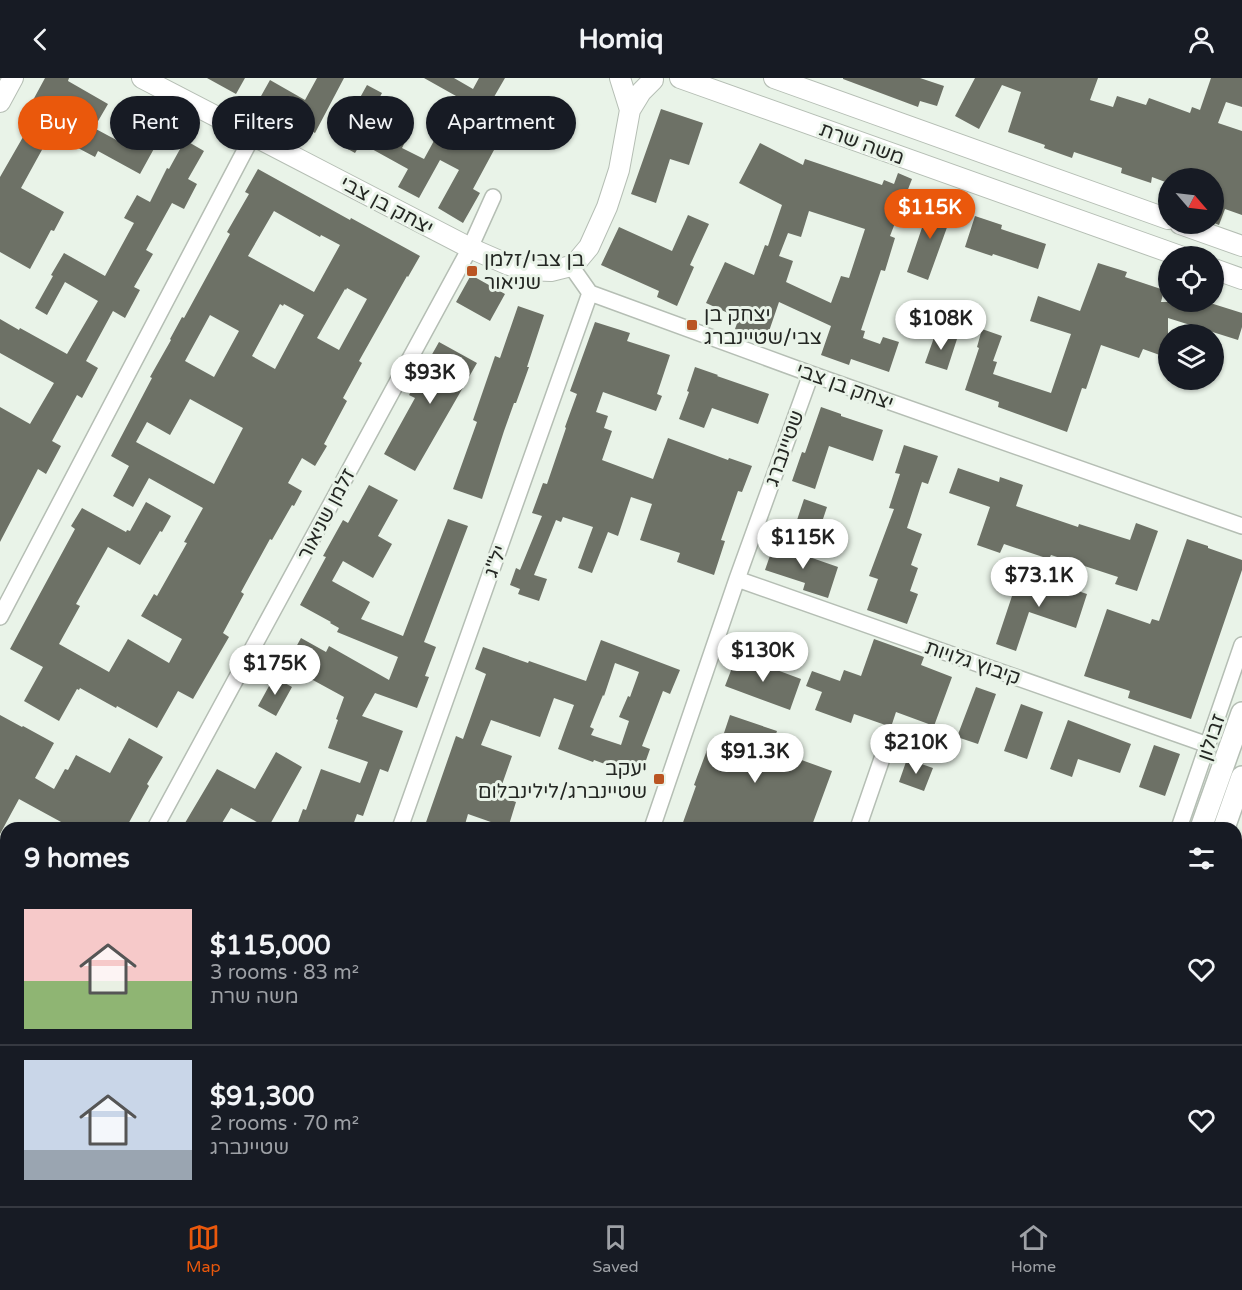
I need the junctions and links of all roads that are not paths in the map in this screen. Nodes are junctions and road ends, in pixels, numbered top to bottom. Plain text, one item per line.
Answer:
1 (13, 78) edge
2 (142, 78) edge
3 (620, 78) edge
4 (633, 78) edge
5 (680, 78) edge
6 (774, 78) edge
7 (660, 79) edge
8 (0, 102) edge
9 (630, 110) junction
10 (212, 114) edge
11 (245, 150) edge
12 (282, 150) edge
13 (493, 197) dead end
14 (1158, 215) edge
15 (1208, 234) edge
16 (1242, 246) edge
17 (470, 248) junction
18 (1158, 248) edge
19 (571, 266) junction
20 (1224, 272) edge
21 (1242, 279) edge
22 (590, 293) junction
23 (811, 374) junction
24 (1242, 526) edge
25 (737, 579) junction
26 (0, 617) edge
27 (1242, 645) edge
28 (1242, 713) edge
29 (887, 744) dead end
30 (1208, 745) junction
31 (1242, 777) edge
32 (158, 822) edge
33 (402, 822) edge
34 (654, 822) edge
35 (860, 822) edge
36 (1181, 822) edge
37 (1203, 822) edge
38 (1226, 822) edge

1 - 8 street
2 - 10 street, יצחק בן צבי
3 - 9 street
4 - 7 street
5 - 18 street, משה שרת
6 - 14 street, משה שרת
7 - 9 street
9 - 19 street
11 - 26 street
12 - 17 street, יצחק בן צבי
13 - 17 street, זלמן שניאור
15 - 16 street
17 - 19 street, יצחק בן צבי
17 - 32 street, זלמן שניאור
19 - 22 street
20 - 21 street
22 - 23 street, יצחק בן צבי
22 - 33 street, יל"ג
23 - 24 street, יצחק בן צבי
23 - 25 street, שטיינברג
25 - 30 street, קיבוץ גלויות
25 - 34 street, שטיינברג
27 - 30 street, זבולון
28 - 37 main road, זבולון
29 - 35 street
30 - 36 street, זבולון
31 - 38 main road

